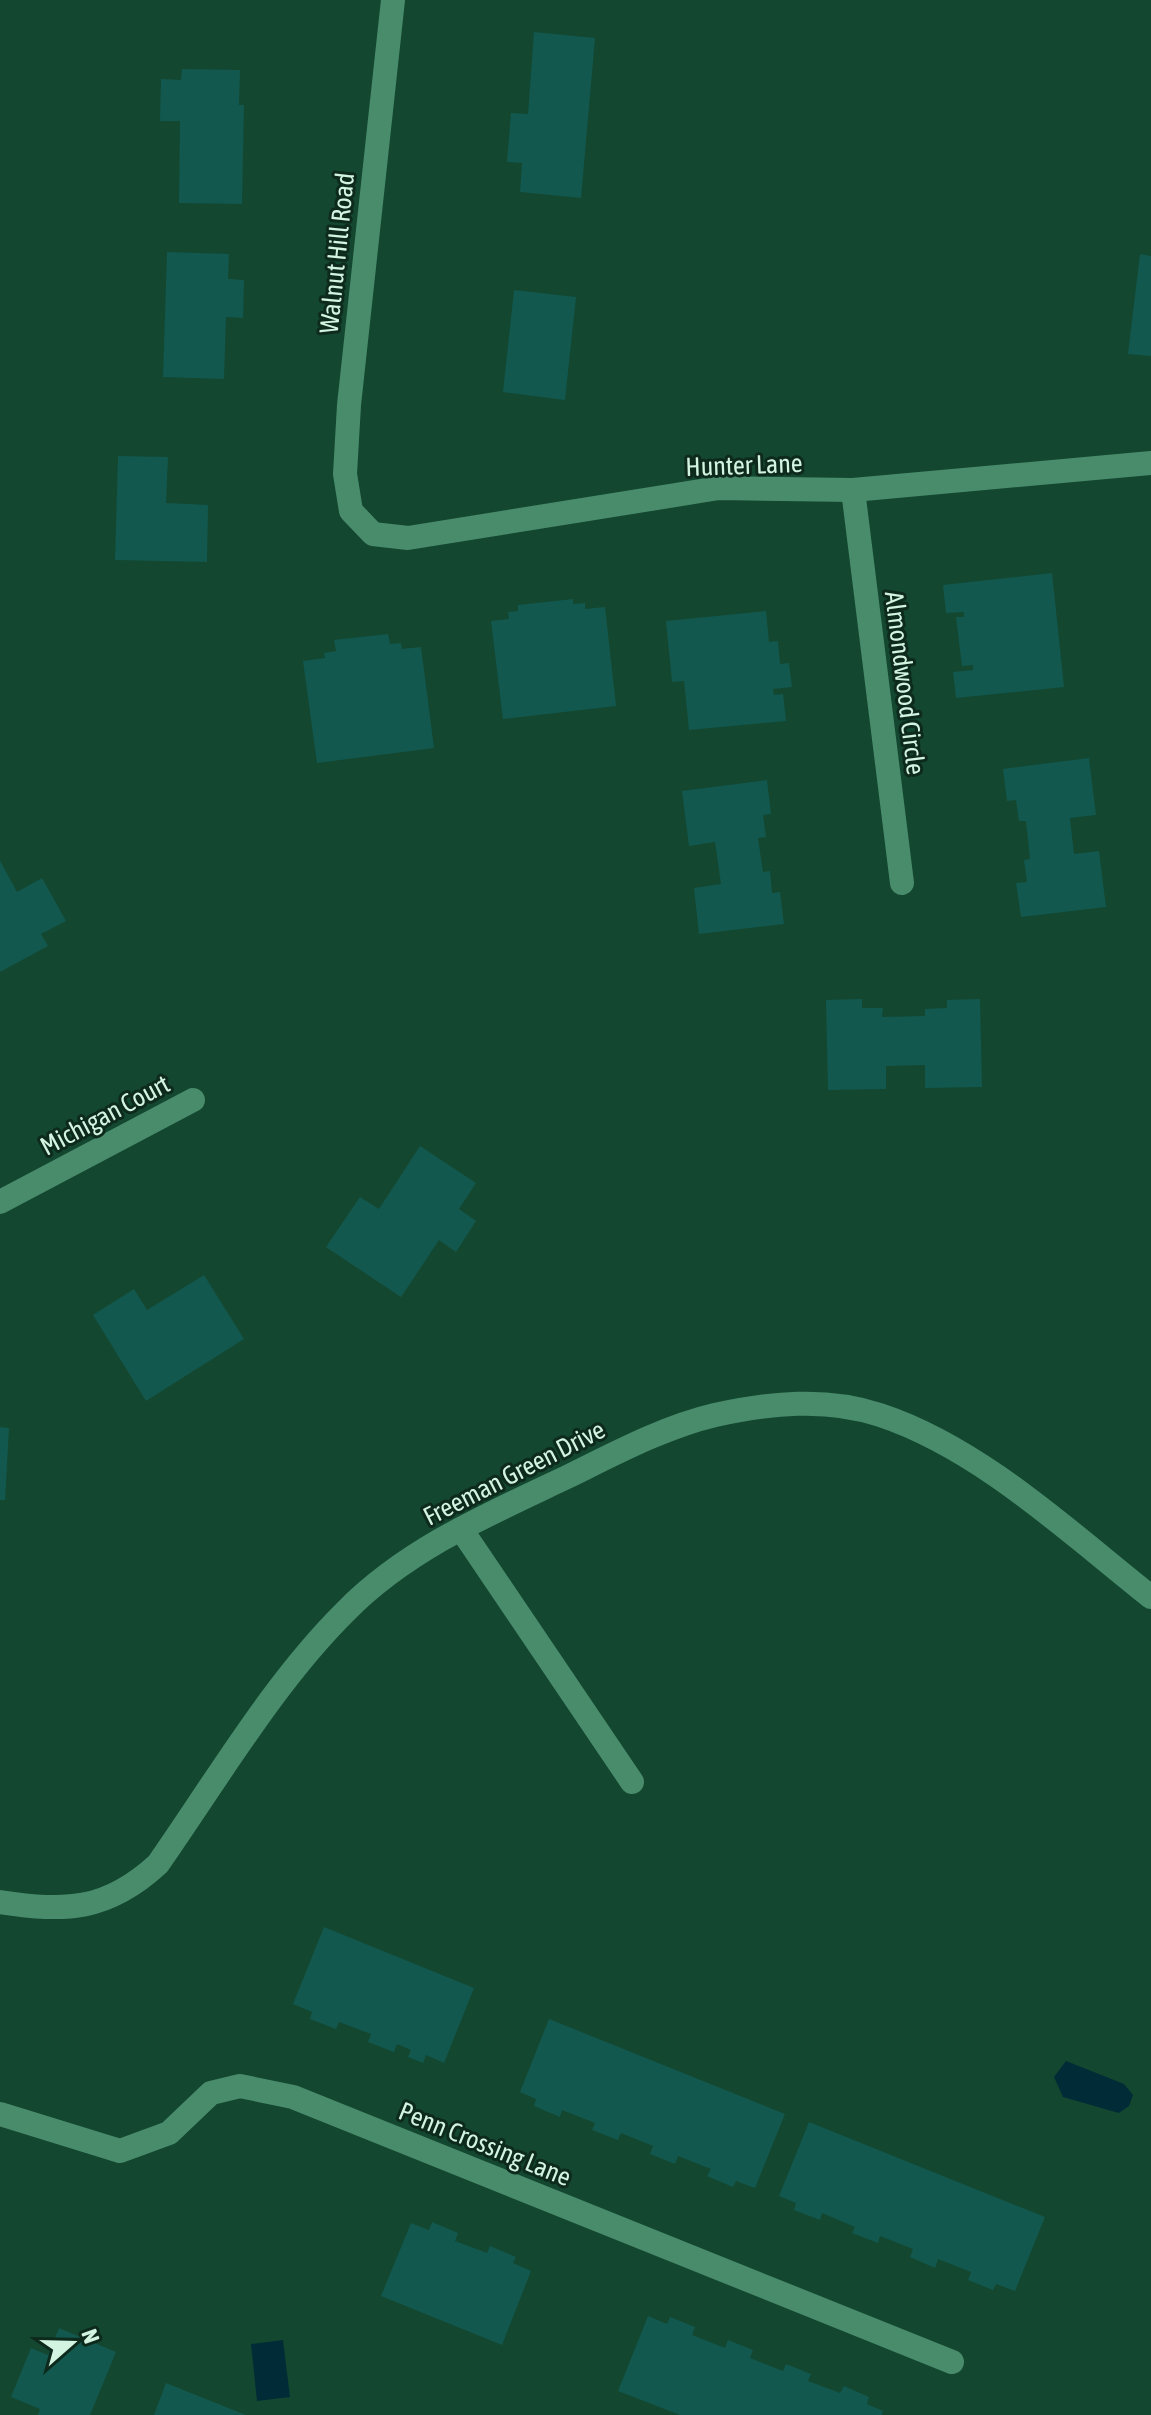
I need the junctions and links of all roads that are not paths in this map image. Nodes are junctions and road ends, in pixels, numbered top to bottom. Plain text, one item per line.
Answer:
1 (393, 0) edge
2 (1151, 463) edge
3 (853, 490) junction
4 (351, 511) joint
5 (902, 883) dead end
6 (193, 1100) dead end
7 (0, 1202) edge
8 (461, 1529) junction
9 (1151, 1597) edge
10 (632, 1782) dead end
11 (0, 1902) edge
12 (0, 2114) edge
13 (952, 2362) dead end

1 - 4 street, Walnut Hill Road
2 - 3 street, Hunter Lane
3 - 4 street, Hunter Lane
3 - 5 street, Almondwood Circle
6 - 7 street, Michigan Court
8 - 9 street, Freeman Green Drive
8 - 10 street
8 - 11 street, Freeman Green Drive
12 - 13 street, Penn Crossing Lane

